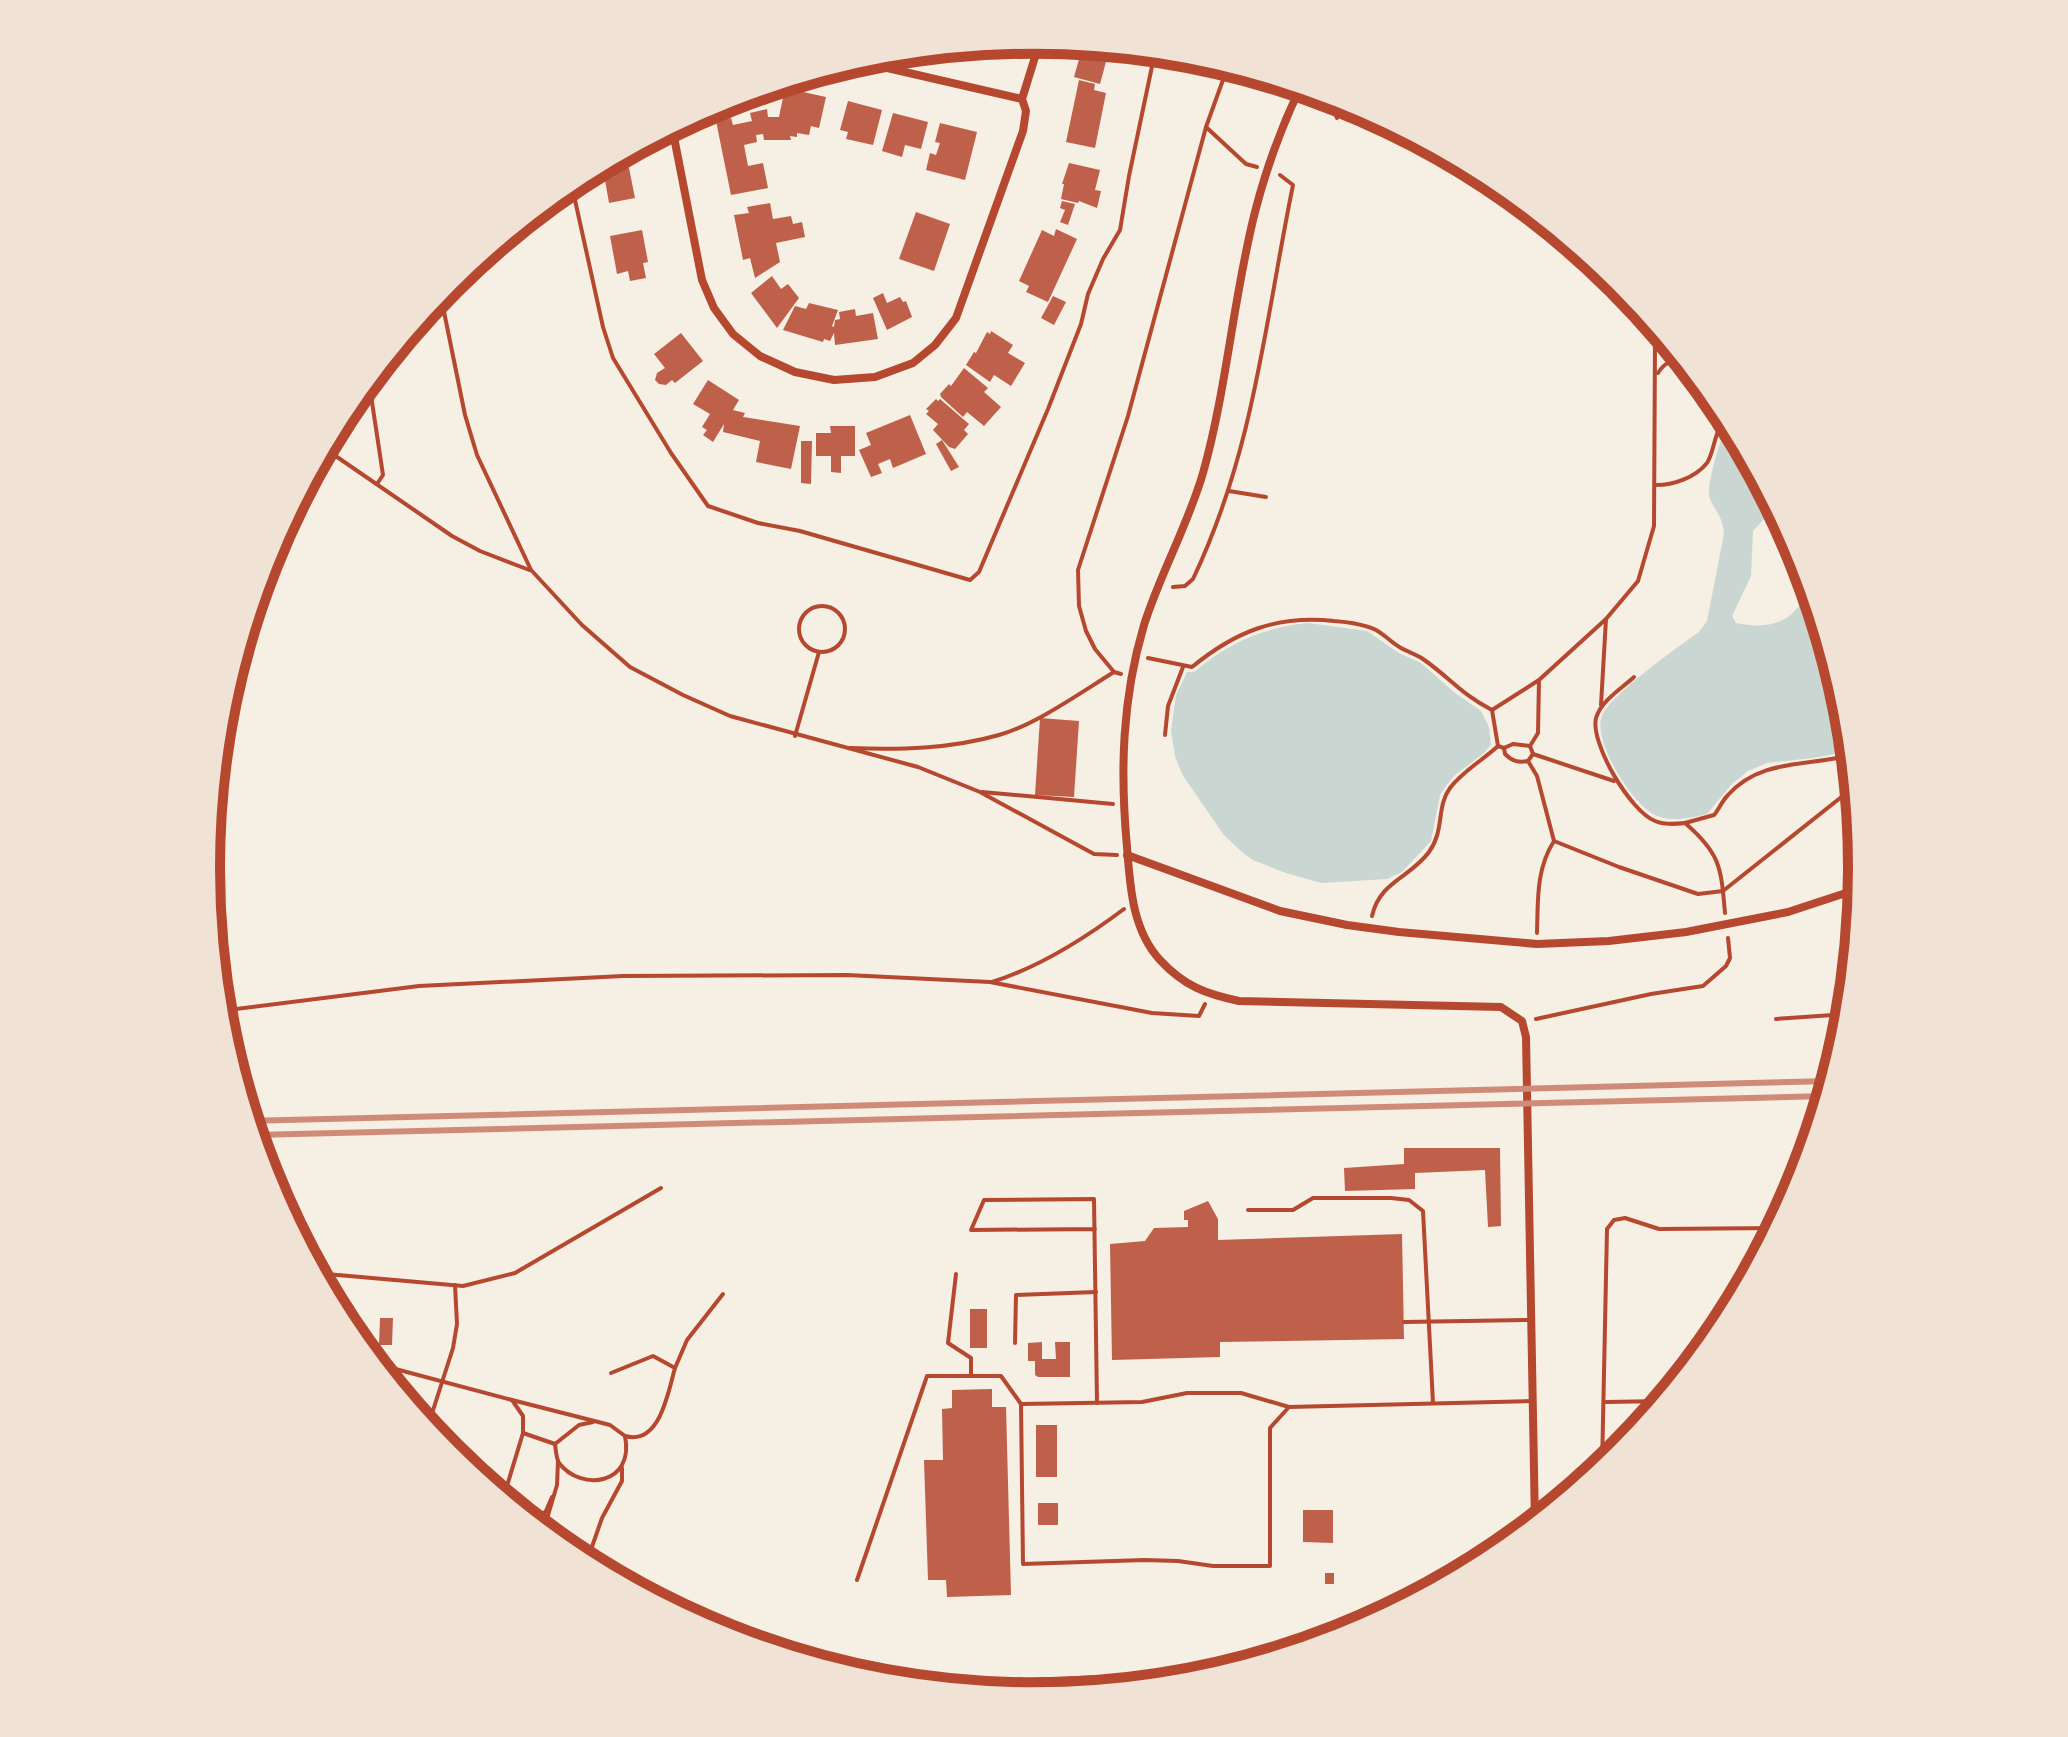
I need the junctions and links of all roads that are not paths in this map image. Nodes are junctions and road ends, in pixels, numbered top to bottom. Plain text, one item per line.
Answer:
1 (1035, 57) dead end
2 (887, 68) edge
3 (1296, 97) edge
4 (1022, 99) junction
5 (674, 138) edge
6 (1127, 855) junction
7 (1848, 892) edge
8 (661, 1188) dead end
9 (1248, 1210) dead end
10 (1095, 1229) junction
11 (328, 1274) edge
12 (956, 1274) dead end
13 (455, 1285) junction
14 (1096, 1292) junction
15 (723, 1294) dead end
16 (1530, 1320) junction
17 (1404, 1322) dead end
18 (1015, 1343) dead end
19 (391, 1367) edge
20 (675, 1368) junction
21 (611, 1373) dead end
22 (971, 1376) junction
23 (442, 1380) junction
24 (512, 1400) junction
25 (1532, 1401) junction
26 (1097, 1403) junction
27 (1433, 1403) junction
28 (1021, 1404) junction
29 (1289, 1407) junction
30 (431, 1416) edge
31 (597, 1421) junction
32 (523, 1433) junction
33 (625, 1436) junction
34 (555, 1444) junction
35 (558, 1461) junction
36 (622, 1468) junction
37 (557, 1485) junction
38 (505, 1488) edge
39 (1535, 1511) edge
40 (540, 1517) edge
41 (546, 1521) edge
42 (590, 1552) edge
43 (857, 1580) dead end
44 (1144, 1675) edge
45 (994, 1681) edge

1 - 4 street
2 - 4 street
3 - 6 street
4 - 5 street
6 - 7 street
6 - 16 street
8 - 13 lane
9 - 27 lane
10 - 10 lane
10 - 14 lane
11 - 13 lane
12 - 22 lane
13 - 23 lane
14 - 18 lane
14 - 26 lane
15 - 20 lane
16 - 17 lane
16 - 25 street
19 - 23 lane
20 - 21 lane
20 - 33 lane
22 - 28 lane
22 - 43 lane
23 - 24 lane
23 - 30 lane
24 - 31 lane
24 - 32 lane
25 - 27 lane
25 - 39 street
26 - 28 lane
26 - 29 lane
27 - 29 lane
28 - 29 lane
31 - 33 lane
31 - 34 lane
32 - 34 lane
32 - 38 lane
33 - 36 lane
34 - 35 lane
35 - 36 lane
35 - 37 lane
36 - 42 lane
37 - 40 lane
37 - 41 lane
44 - 45 lane

